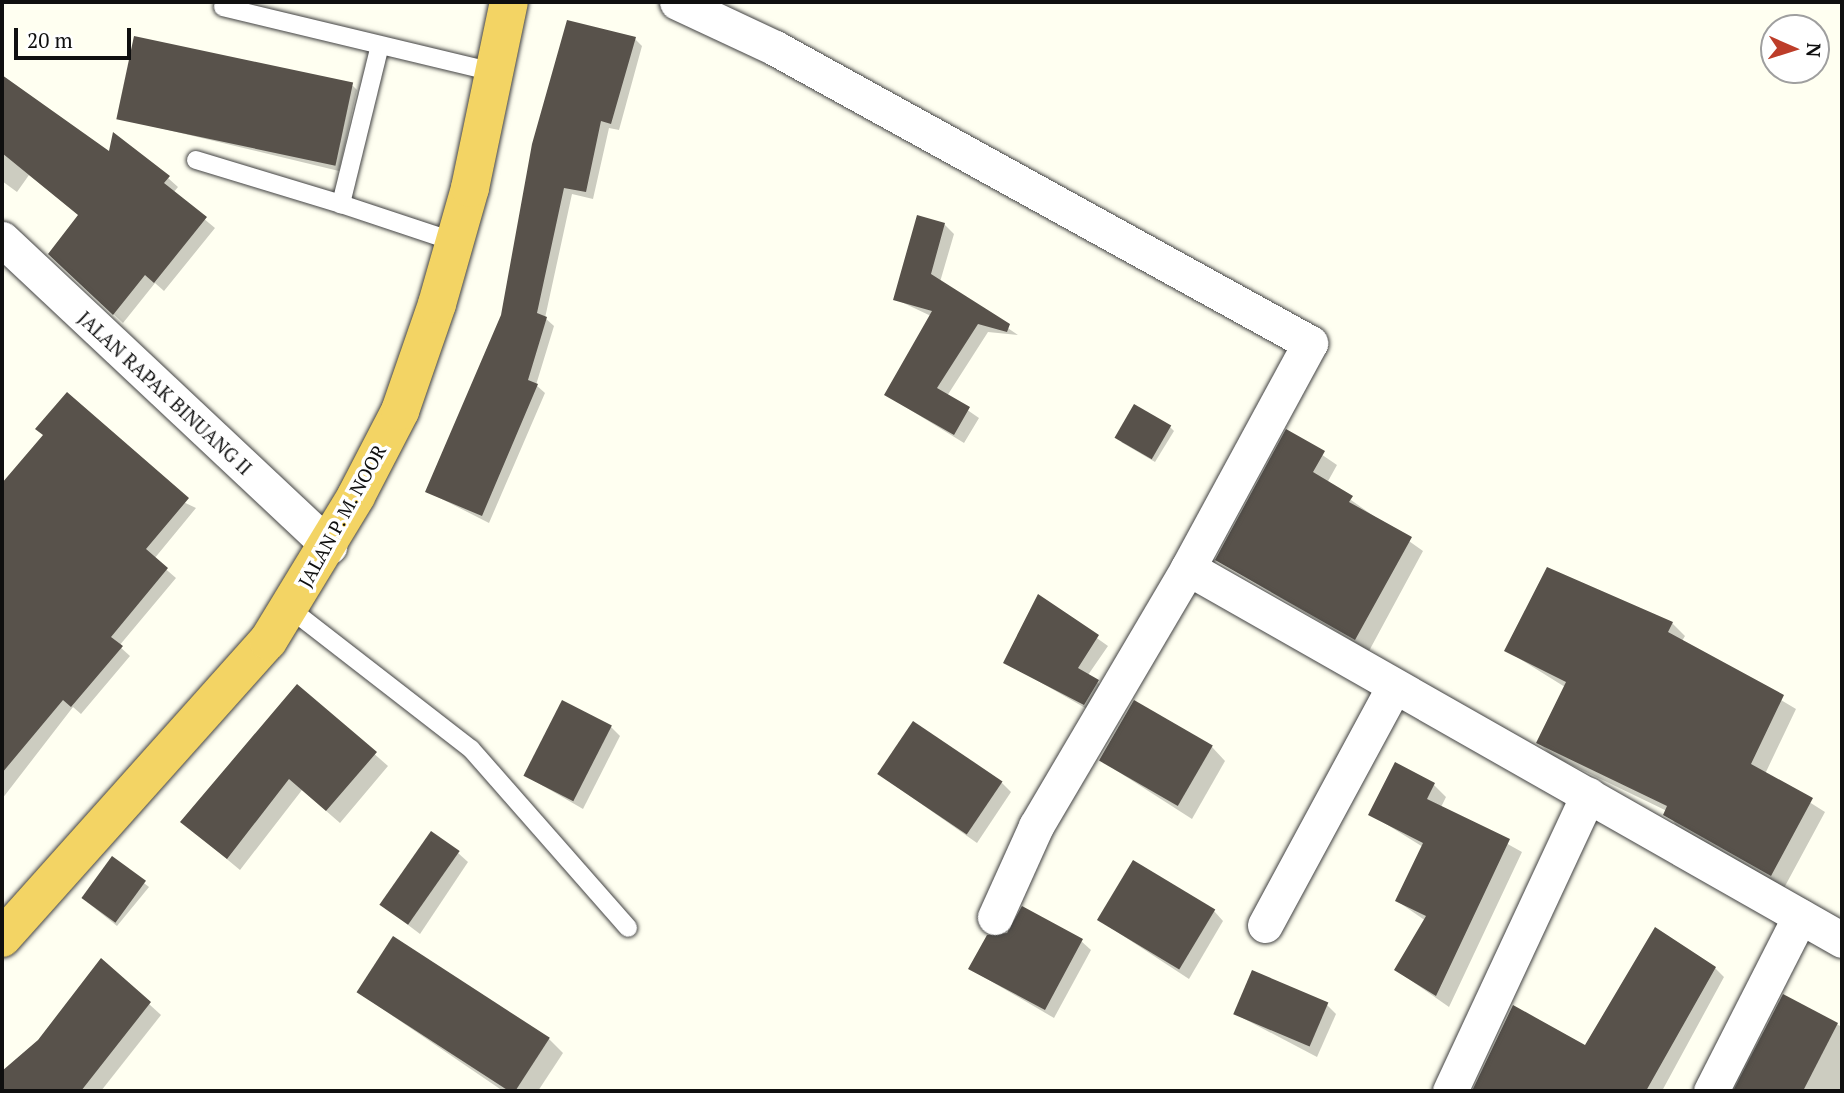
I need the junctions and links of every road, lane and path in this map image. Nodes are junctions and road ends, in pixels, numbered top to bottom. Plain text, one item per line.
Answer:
1 (509, 2) edge
2 (677, 2) edge
3 (223, 7) dead end
4 (379, 48) junction
5 (494, 72) junction
6 (196, 160) dead end
7 (341, 204) junction
8 (2, 239) edge
9 (455, 242) junction
10 (328, 546) junction
11 (1188, 568) junction
12 (289, 608) junction
13 (1393, 688) junction
14 (1588, 795) junction
15 (1800, 916) junction
16 (995, 917) dead end
17 (8, 921) edge
18 (1265, 925) dead end
19 (628, 928) dead end
20 (1842, 940) edge
21 (1450, 1091) edge
22 (1711, 1091) edge

1 - 5 highway, JALAN P. M. NOOR
2 - 11 street
3 - 4 lane
4 - 5 lane
4 - 7 lane
5 - 9 highway, JALAN P. M. NOOR
6 - 7 lane
7 - 9 lane
8 - 10 street, JALAN RAPAK BINUANG II
9 - 10 highway, JALAN P. M. NOOR
10 - 12 highway, JALAN P. M. NOOR
11 - 13 street
11 - 16 street
12 - 17 highway, JALAN P. M. NOOR
12 - 19 lane
13 - 14 street
13 - 18 street
14 - 15 street
14 - 21 street
15 - 20 street
15 - 22 street

